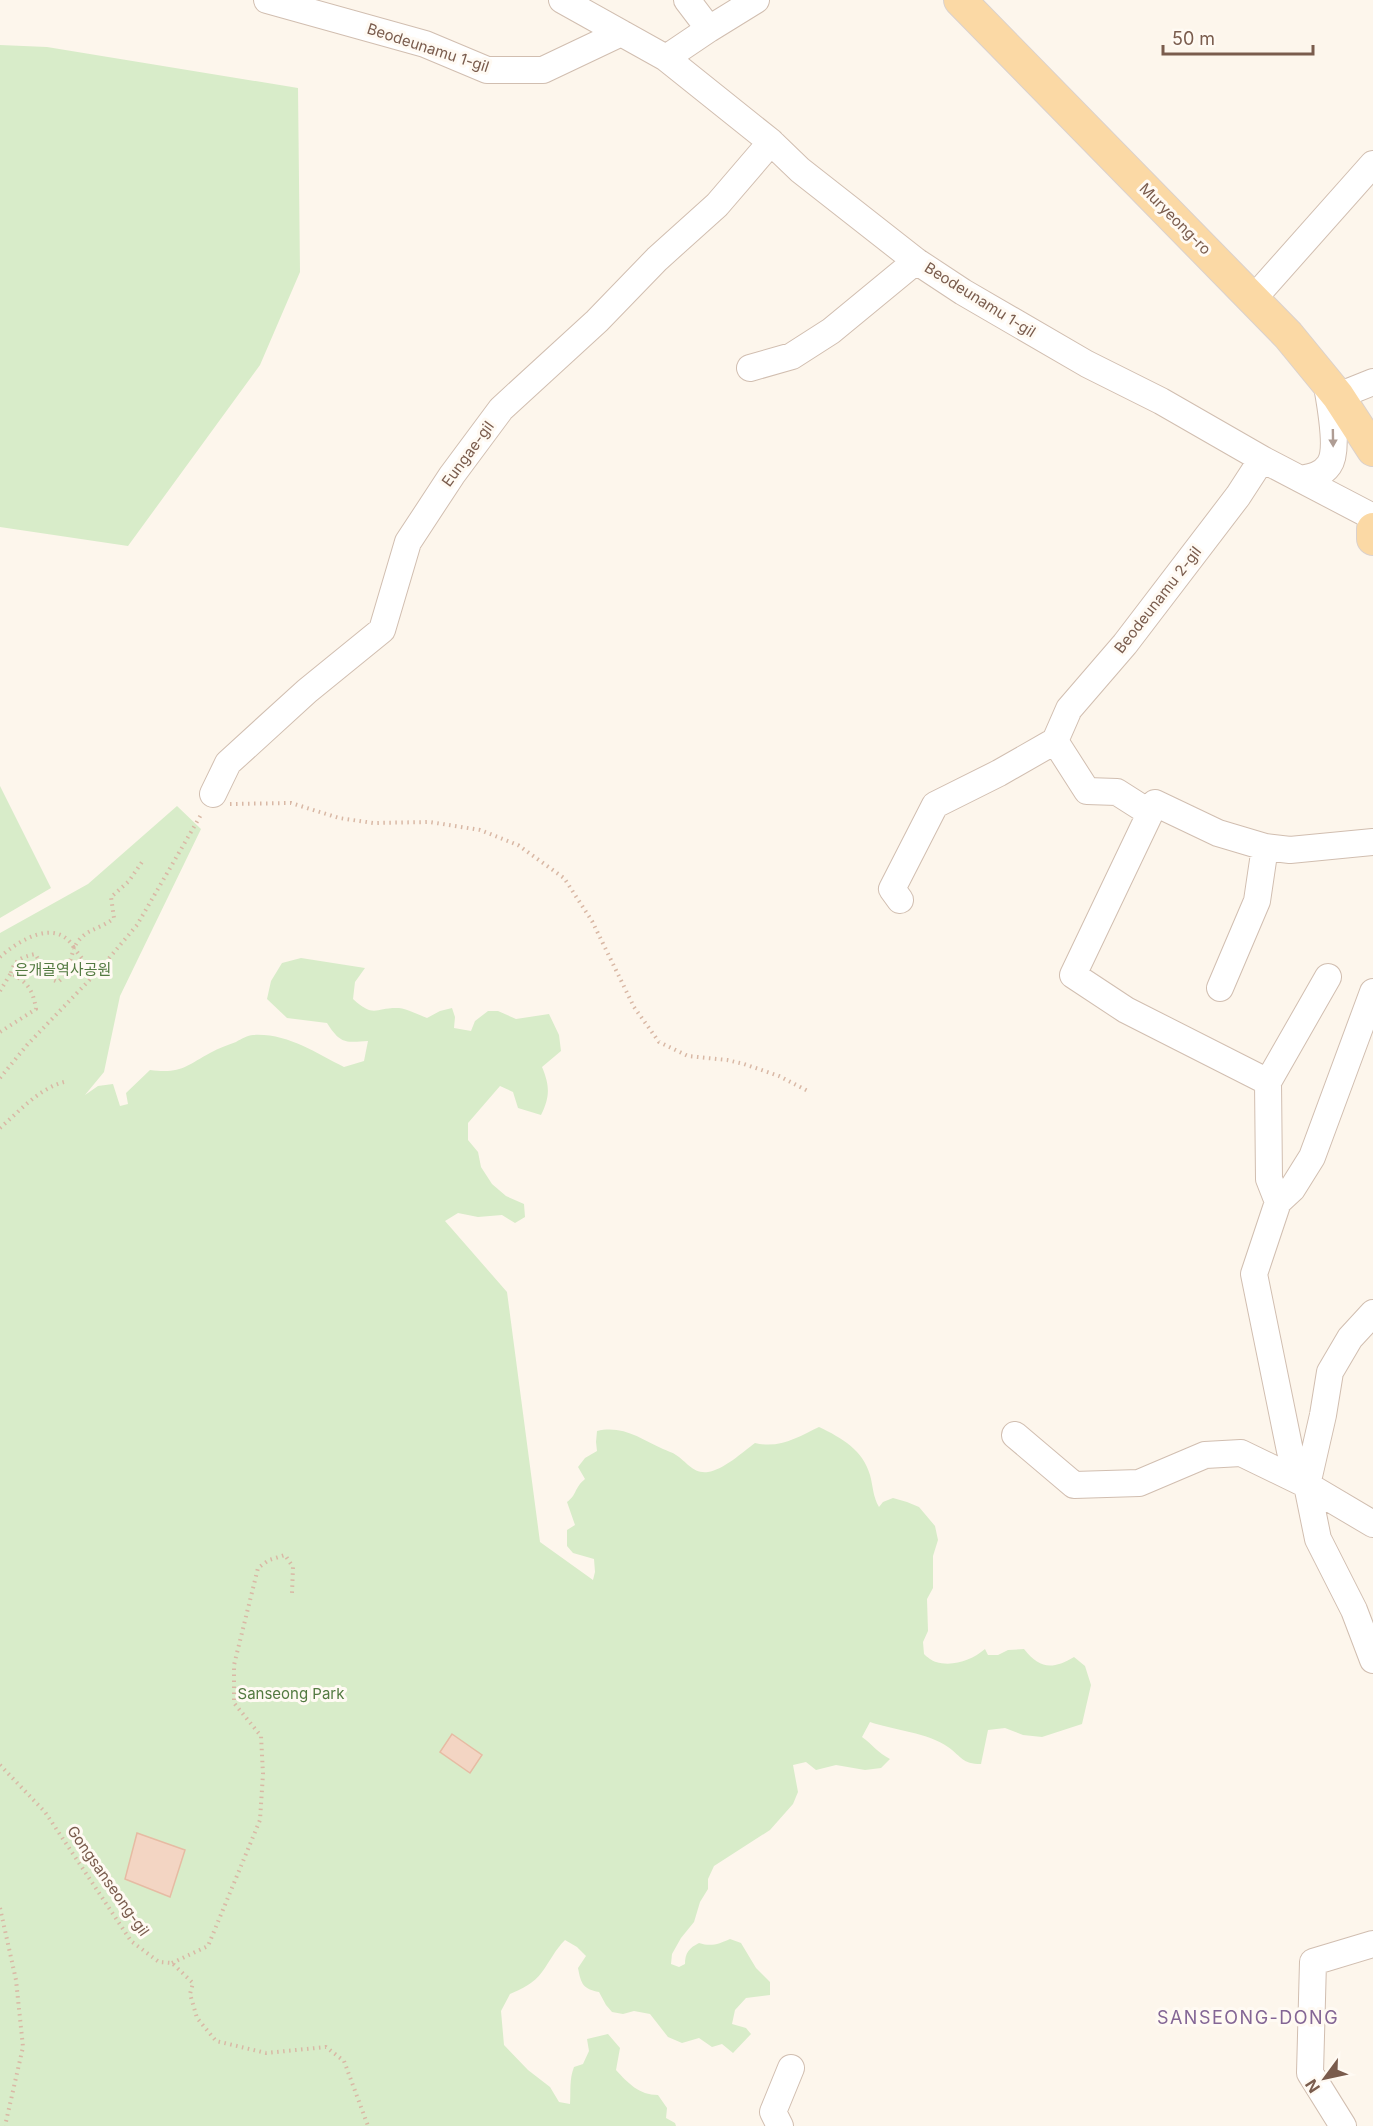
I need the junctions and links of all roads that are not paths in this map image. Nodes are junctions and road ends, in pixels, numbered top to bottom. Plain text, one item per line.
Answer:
1 (267, 0) edge
2 (562, 0) edge
3 (687, 0) edge
4 (756, 0) edge
5 (973, 4) edge
6 (709, 29) junction
7 (621, 33) junction
8 (666, 58) junction
9 (771, 142) junction
10 (1373, 164) edge
11 (916, 261) junction
12 (1254, 298) junction
13 (750, 368) dead end
14 (1373, 382) edge
15 (1332, 388) junction
16 (1373, 450) edge
17 (1262, 459) junction
18 (1300, 479) junction
19 (1373, 518) edge
20 (1373, 529) edge
21 (1373, 539) edge
22 (1055, 741) junction
23 (213, 794) road end
24 (1150, 813) junction
25 (1373, 842) edge
26 (1265, 847) junction
27 (900, 900) dead end
28 (1328, 978) dead end
29 (1220, 988) dead end
30 (1373, 992) edge
31 (1268, 1082) junction
32 (1278, 1202) junction
33 (1373, 1313) edge
34 (1015, 1435) dead end
35 (1307, 1485) junction
36 (1373, 1524) edge
37 (1373, 1660) edge
38 (1373, 1944) edge
39 (791, 2068) dead end
40 (780, 2126) edge
41 (1343, 2126) edge

1 - 7 street, Beodeunamu 1-gil
2 - 7 street, Beodeunamu 1-gil
3 - 6 street
4 - 6 street
5 - 12 main road, Muryeong-ro
6 - 8 street
7 - 8 street, Beodeunamu 1-gil
8 - 9 street, Beodeunamu 1-gil
9 - 11 street, Beodeunamu 1-gil
9 - 23 street, Eungae-gil
10 - 12 street
11 - 13 street
11 - 17 street, Beodeunamu 1-gil
12 - 15 main road, Muryeong-ro
14 - 15 street
15 - 16 main road, Muryeong-ro
15 -> 18 street
17 - 18 street, Beodeunamu 1-gil
17 - 22 street, Beodeunamu 2-gil
18 - 19 street, Beodeunamu 1-gil
20 - 21 main road
22 - 24 street
22 - 27 street
24 - 26 street
24 - 31 street
25 - 26 street
26 - 29 street
28 - 31 street
30 - 32 street
31 - 32 street
32 - 35 street
33 - 35 street
34 - 35 street
35 - 36 street
35 - 37 street
38 - 41 street
39 - 40 street

